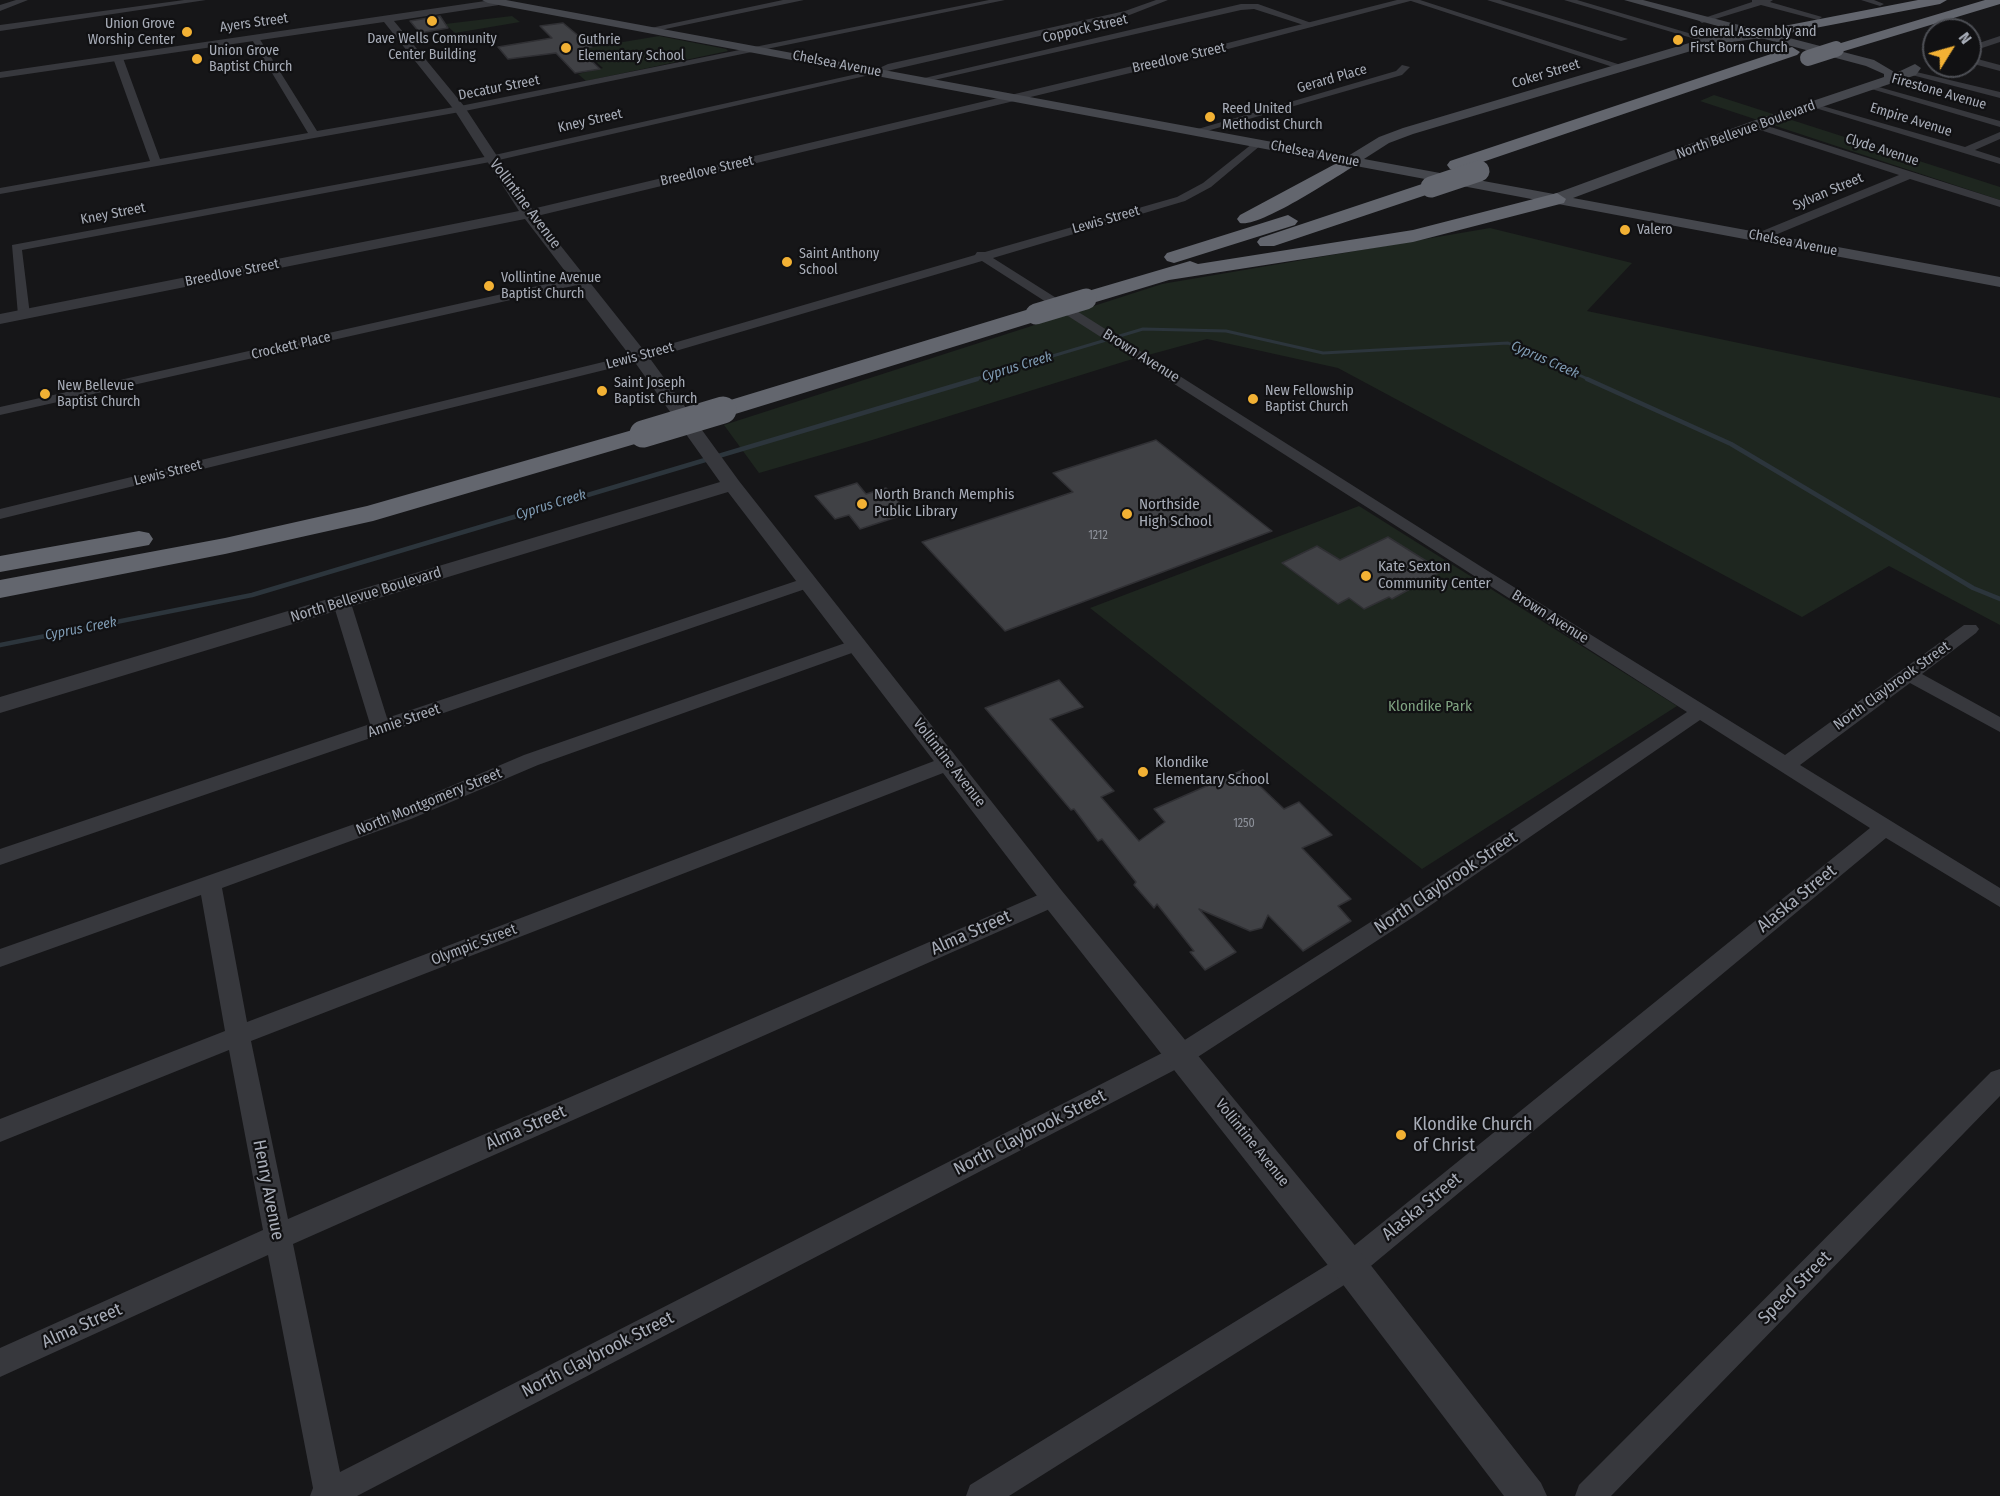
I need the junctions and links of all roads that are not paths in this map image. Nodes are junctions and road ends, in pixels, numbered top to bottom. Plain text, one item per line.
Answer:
1 (24, 0) edge
2 (202, 0) edge
3 (513, 0) edge
4 (799, 0) edge
5 (1001, 0) edge
6 (1164, 0) edge
7 (1410, 0) edge
8 (1491, 0) edge
9 (1568, 0) edge
10 (1630, 0) edge
11 (1865, 0) edge
12 (1940, 0) edge
13 (1964, 0) edge
14 (494, 1) edge
15 (1761, 1) edge
16 (1997, 1) edge
17 (1880, 4) dead end
18 (0, 8) edge
19 (1818, 17) dead end
20 (386, 18) junction
21 (1702, 20) junction
22 (1313, 25) junction
23 (0, 28) edge
24 (651, 29) junction
25 (1735, 29) junction
26 (1758, 35) junction
27 (255, 38) junction
28 (1624, 39) dead end
29 (2000, 39) edge
30 (1710, 41) junction
31 (1982, 45) edge
32 (1900, 46) dead end
33 (1735, 48) dead end
34 (762, 50) junction
35 (1813, 51) junction
36 (1842, 54) junction
37 (118, 58) junction
38 (1875, 58) junction
39 (1982, 63) edge
40 (1405, 67) dead end
41 (1622, 67) junction
42 (2000, 68) edge
43 (1914, 69) junction
44 (879, 72) junction
45 (0, 75) edge
46 (1891, 76) junction
47 (921, 80) junction
48 (1871, 86) junction
49 (2000, 95) edge
50 (1016, 97) junction
51 (1815, 105) junction
52 (460, 109) junction
53 (2000, 124) edge
54 (1755, 125) junction
55 (1196, 131) junction
56 (314, 135) junction
57 (2000, 135) edge
58 (1257, 143) junction
59 (1965, 151) junction
60 (490, 159) junction
61 (1350, 161) junction
62 (2000, 161) edge
63 (156, 163) junction
64 (1909, 175) junction
65 (0, 191) edge
66 (1557, 199) junction
67 (2000, 204) edge
68 (528, 214) junction
69 (1759, 237) junction
70 (981, 255) junction
71 (1169, 274) junction
72 (582, 280) junction
73 (1997, 280) edge
74 (1082, 290) junction
75 (24, 315) junction
76 (0, 319) edge
77 (640, 357) junction
78 (0, 411) edge
79 (638, 427) junction
80 (727, 478) junction
81 (0, 514) edge
82 (0, 564) edge
83 (808, 582) junction
84 (0, 590) edge
85 (342, 603) junction
86 (1970, 629) dead end
87 (857, 645) junction
88 (1908, 674) junction
89 (0, 705) edge
90 (1701, 711) junction
91 (2000, 725) edge
92 (381, 729) junction
93 (949, 763) junction
94 (1786, 765) junction
95 (1885, 827) junction
96 (0, 857) edge
97 (210, 883) junction
98 (1053, 898) junction
99 (2000, 899) edge
100 (0, 958) edge
101 (238, 1036) junction
102 (1181, 1055) junction
103 (2000, 1080) edge
104 (0, 1131) edge
105 (278, 1237) junction
106 (1350, 1266) junction
107 (0, 1363) edge
108 (328, 1495) edge
109 (981, 1496) edge
110 (1528, 1496) edge
111 (1590, 1496) edge

1 - 18 street
2 - 23 street
3 - 14 street, Ayers Street
4 - 24 street
5 - 34 street, Decatur Street
6 - 44 street, Kney Street
7 - 22 street, Breedlove Street
7 - 41 street
8 - 28 street
9 - 30 street
10 - 21 main road
11 - 17 street
12 - 26 highway
13 - 35 highway
14 - 20 street, Ayers Street
14 - 24 main road, Chelsea Avenue
15 - 19 street
15 - 21 street
16 - 32 highway
16 - 36 highway
20 - 27 street, Ayers Street
20 - 52 street, Vollintine Avenue
21 - 25 main road
22 - 47 street, Coppock Street
22 - 50 street, Breedlove Street
24 - 34 main road, Chelsea Avenue
25 - 26 main road
25 - 30 main road
26 - 30 main road, Coker Street
26 - 36 main road
27 - 37 street, Ayers Street
27 - 56 street
29 - 31 street
30 - 33 street
30 - 41 main road, Coker Street
34 - 44 main road, Chelsea Avenue
34 - 52 street, Decatur Street
35 - 36 highway, bridge
35 - 71 highway, bridge
35 - 74 highway
36 - 38 highway
36 - 46 main road
37 - 45 street, Ayers Street
37 - 63 street
38 - 43 main road
38 - 46 main road
39 - 42 street
40 - 55 street, Gerard Place
41 - 61 main road, Coker Street
43 - 46 main road, North Bellevue Boulevard
43 - 49 street
44 - 47 main road, Chelsea Avenue
44 - 60 street, Kney Street
46 - 48 main road, North Bellevue Boulevard
47 - 50 main road, Chelsea Avenue
48 - 51 main road, North Bellevue Boulevard
48 - 53 street, Firestone Avenue
50 - 55 main road, Chelsea Avenue
50 - 68 street, Breedlove Street
51 - 54 main road, North Bellevue Boulevard
51 - 59 street, Empire Avenue
52 - 56 street, Decatur Street
52 - 60 street, Vollintine Avenue
54 - 64 street, Clyde Avenue
54 - 66 main road, North Bellevue Boulevard
55 - 58 main road, Chelsea Avenue
56 - 63 street, Decatur Street
57 - 59 street
58 - 61 main road, Chelsea Avenue
58 - 70 street, Lewis Street
59 - 62 street, Empire Avenue
60 - 68 street, Vollintine Avenue
60 - 75 street, Kney Street
61 - 66 main road, Chelsea Avenue
61 - 74 highway
63 - 65 street, Decatur Street
64 - 67 street, Clyde Avenue
64 - 69 street, Sylvan Street
66 - 69 main road, Chelsea Avenue
66 - 71 highway
68 - 72 street, Vollintine Avenue
68 - 75 street, Breedlove Street
69 - 73 main road, Chelsea Avenue
70 - 77 street, Lewis Street
70 - 90 street, Brown Avenue
71 - 74 highway
72 - 77 street, Vollintine Avenue
72 - 78 street, Crockett Place
74 - 79 highway, bridge
75 - 76 street, Breedlove Street
77 - 80 street, Vollintine Avenue
77 - 81 street, Lewis Street
79 - 82 highway
79 - 84 highway
80 - 83 street, Vollintine Avenue
80 - 85 street, North Bellevue Boulevard
83 - 87 street, Vollintine Avenue
83 - 92 street, Annie Street
85 - 89 street, North Bellevue Boulevard
85 - 92 street
86 - 88 street, North Claybrook Street
87 - 93 street, Vollintine Avenue
87 - 97 street, North Montgomery Street
88 - 91 street
88 - 94 street, North Claybrook Street
90 - 94 street, Brown Avenue
90 - 102 street, North Claybrook Street
92 - 96 street, Annie Street
93 - 98 street, Vollintine Avenue
93 - 101 street, Olympic Street
94 - 95 street, Brown Avenue
95 - 99 street, Brown Avenue
95 - 106 street, Alaska Street
97 - 100 street, North Montgomery Street
97 - 101 street, Henry Avenue
98 - 102 street, Vollintine Avenue
98 - 105 street, Alma Street
101 - 104 street, Olympic Street
101 - 105 street, Henry Avenue
102 - 106 street, Vollintine Avenue
102 - 108 street, North Claybrook Street
103 - 111 street, Speed Street
105 - 107 street, Alma Street
105 - 108 street, Henry Avenue
106 - 109 street, Alaska Street
106 - 110 street, Vollintine Avenue

